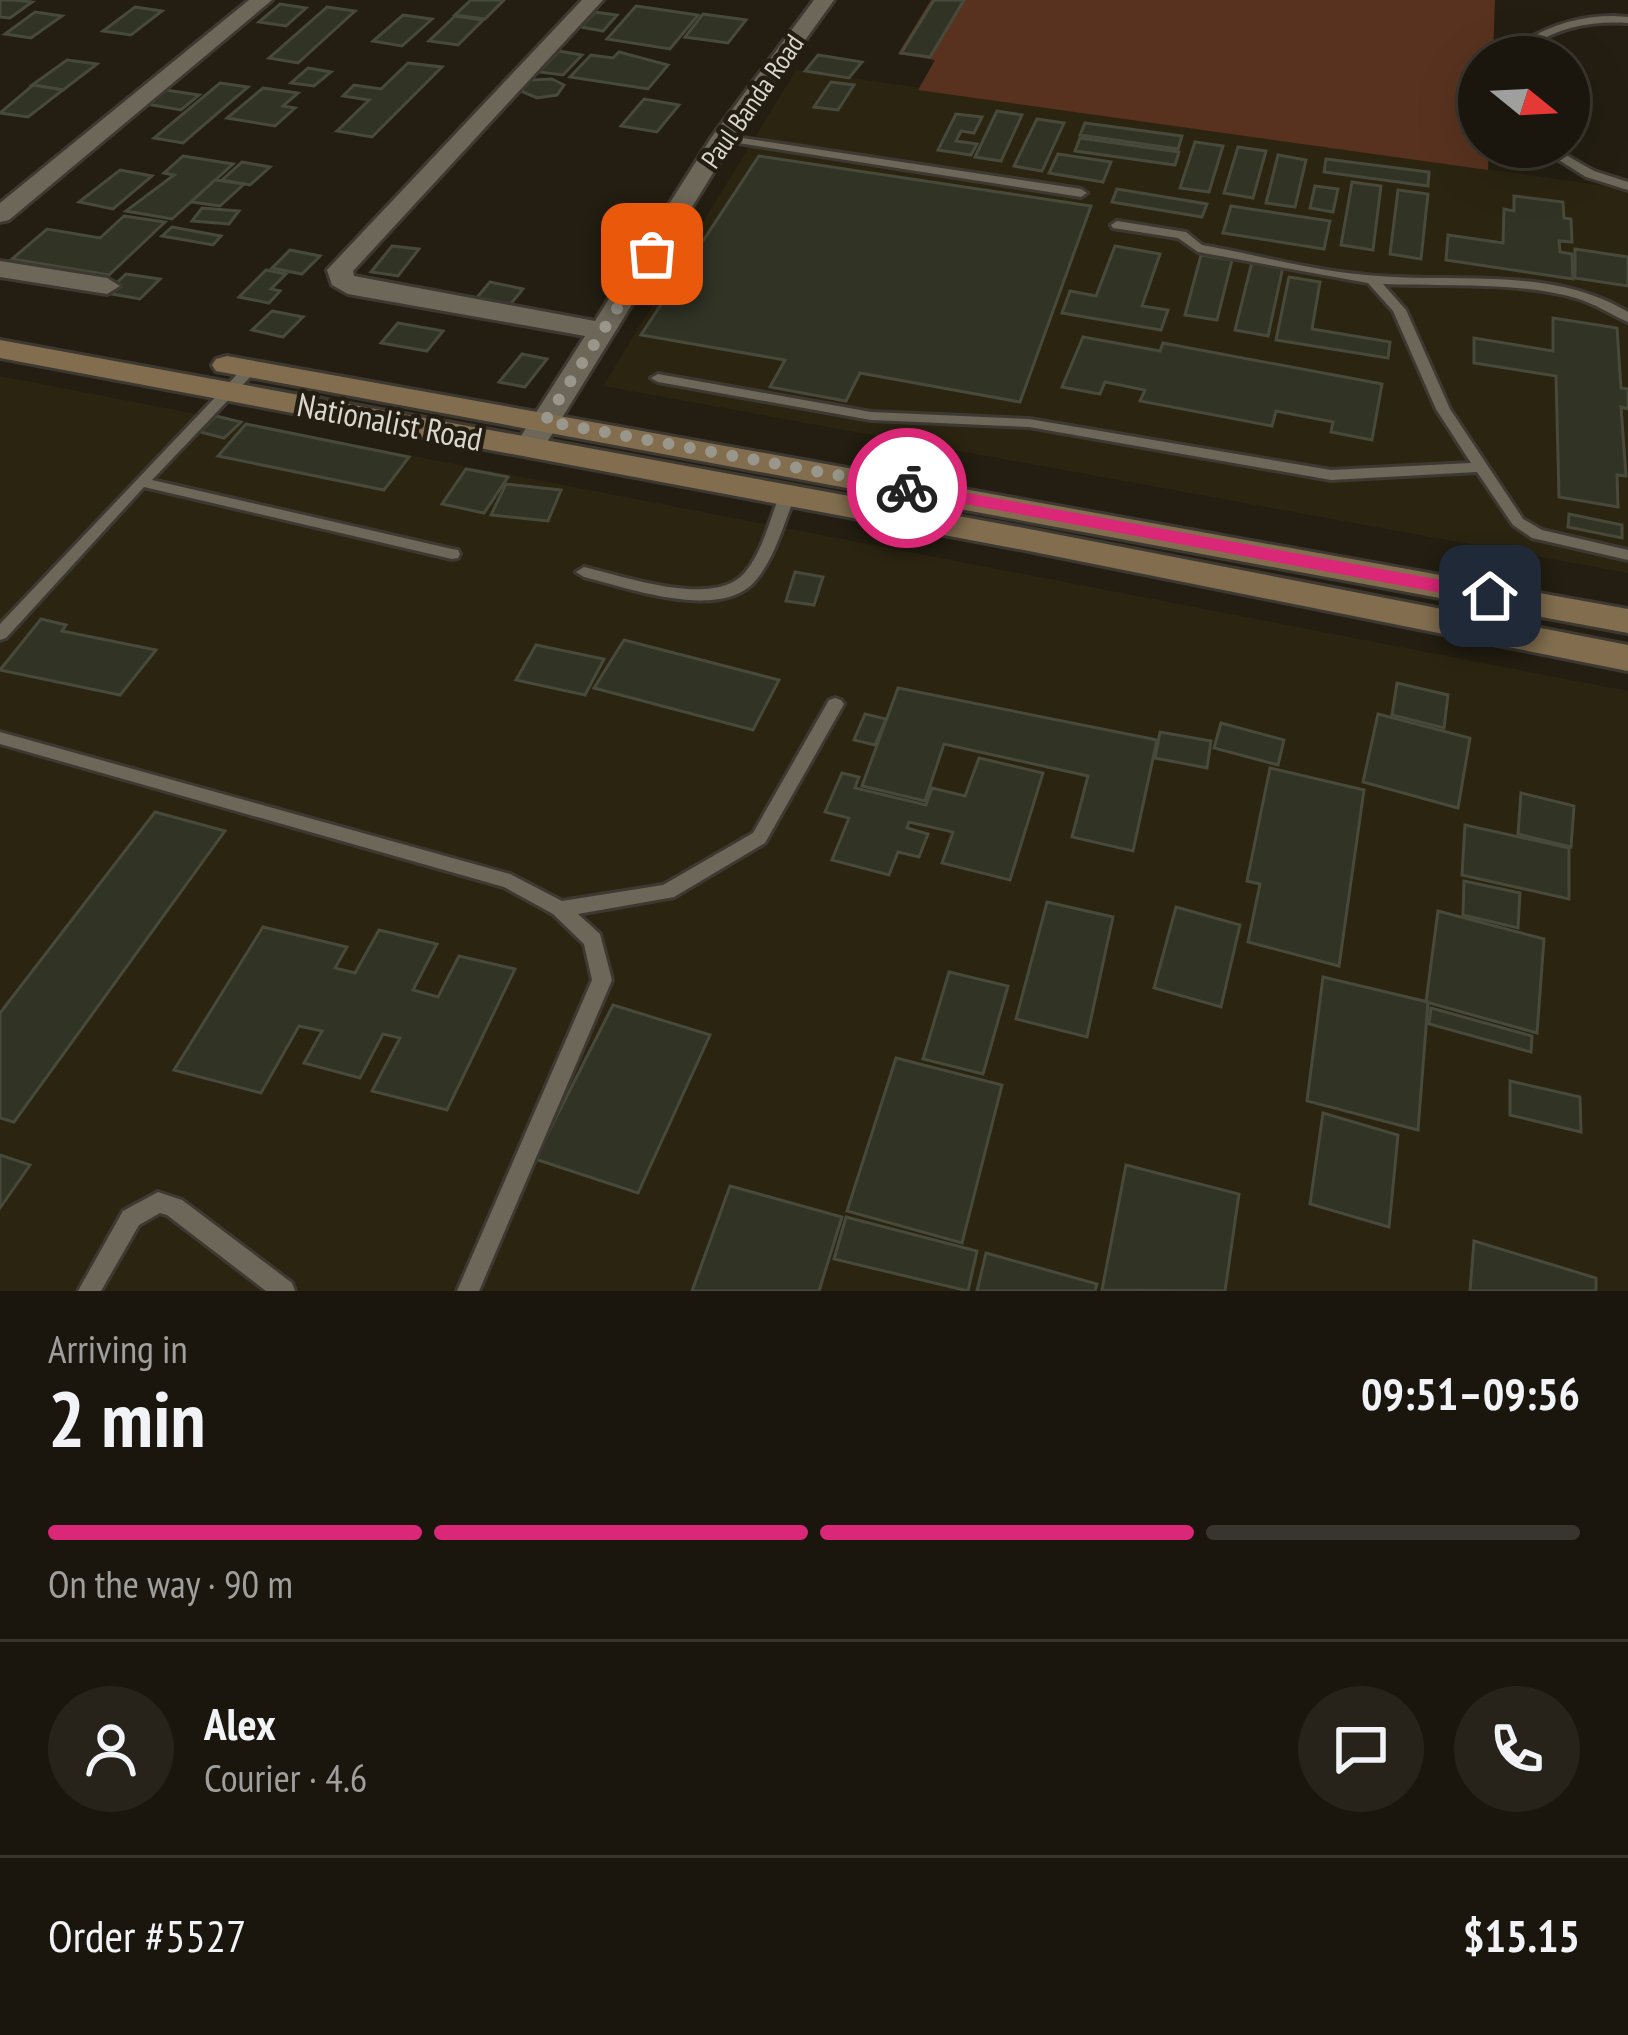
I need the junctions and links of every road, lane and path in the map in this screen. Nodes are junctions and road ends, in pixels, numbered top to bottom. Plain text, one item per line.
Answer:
1 (262, 0) edge
2 (593, 0) edge
3 (824, 0) edge
4 (1628, 20) edge
5 (1538, 36) edge
6 (723, 138) junction
7 (1580, 168) edge
8 (1628, 186) edge
9 (1081, 193) dead end
10 (0, 215) edge
11 (1117, 225) dead end
12 (0, 269) edge
13 (1372, 280) junction
14 (107, 286) dead end
15 (1628, 318) edge
16 (0, 323) edge
17 (604, 331) junction
18 (0, 349) edge
19 (658, 378) dead end
20 (239, 380) junction
21 (537, 434) junction
22 (1479, 467) junction
23 (141, 482) junction
24 (788, 494) junction
25 (452, 554) dead end
26 (1628, 554) edge
27 (584, 572) dead end
28 (1628, 621) edge
29 (0, 634) edge
30 (1628, 658) edge
31 (835, 704) dead end
32 (0, 738) edge
33 (560, 909) junction
34 (89, 1291) edge
35 (284, 1291) edge
36 (468, 1291) edge

1 - 10 street
2 - 17 street
3 - 6 street, Paul Banda Road
4 - 5 lane
6 - 9 lane
6 - 17 street, Paul Banda Road
7 - 8 lane
11 - 13 lane
12 - 14 street
13 - 15 lane
13 - 22 lane
16 - 20 main road, Nationalist Road
17 - 21 street, Paul Banda Road
18 - 20 main road, Nationalist Road
19 - 22 lane
20 - 21 main road, Nationalist Road
20 - 23 lane
21 - 24 main road, Nationalist Road
21 - 28 main road, Nationalist Road
22 - 26 lane
23 - 25 lane
23 - 29 lane
24 - 27 lane
24 - 30 main road, Nationalist Road
31 - 33 lane
32 - 33 lane
33 - 36 lane
34 - 35 lane

